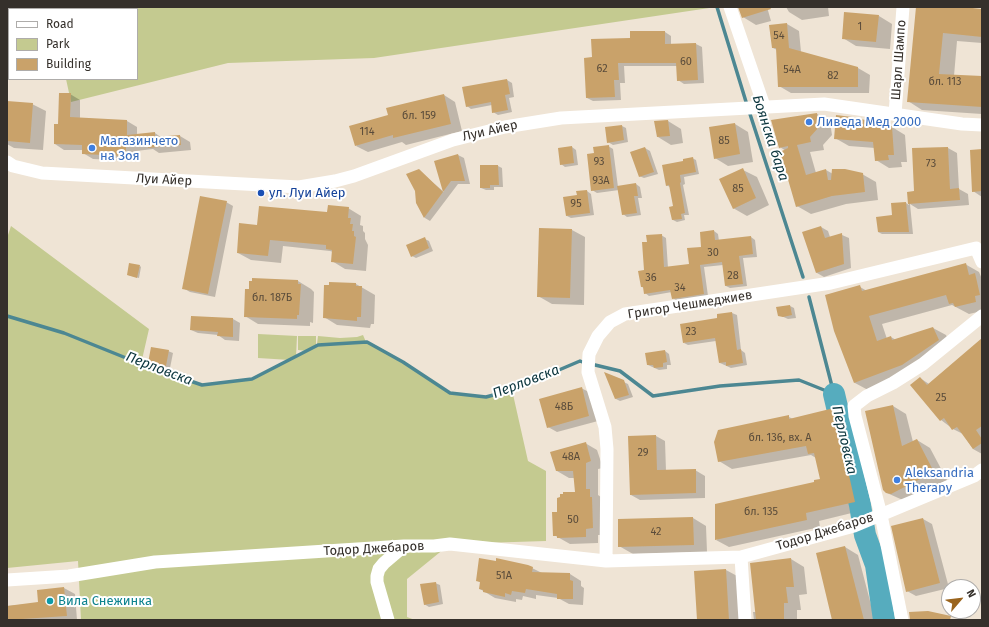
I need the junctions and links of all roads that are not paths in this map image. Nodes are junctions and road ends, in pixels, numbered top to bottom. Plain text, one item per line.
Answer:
1 (730, 7) edge
2 (903, 7) edge
3 (753, 107) junction
4 (895, 114) junction
5 (982, 125) edge
6 (7, 162) edge
7 (982, 262) edge
8 (982, 316) edge
9 (979, 475) edge
10 (878, 516) junction
11 (404, 546) junction
12 (741, 557) junction
13 (606, 561) junction
14 (7, 580) edge
15 (388, 620) edge
16 (745, 620) edge
17 (902, 620) edge

1 - 3 street
2 - 4 street, Шарл Шампо
3 - 4 street, Луи Айер
3 - 6 street, Луи Айер
4 - 5 street, Луи Айер
7 - 13 street, Григор Чешмеджиев
8 - 10 street
9 - 10 street, Тодор Джебаров
10 - 12 street, Тодор Джебаров
10 - 17 street
11 - 13 street, Тодор Джебаров
11 - 14 street, Тодор Джебаров
11 - 15 street
12 - 13 street, Тодор Джебаров
12 - 16 street

